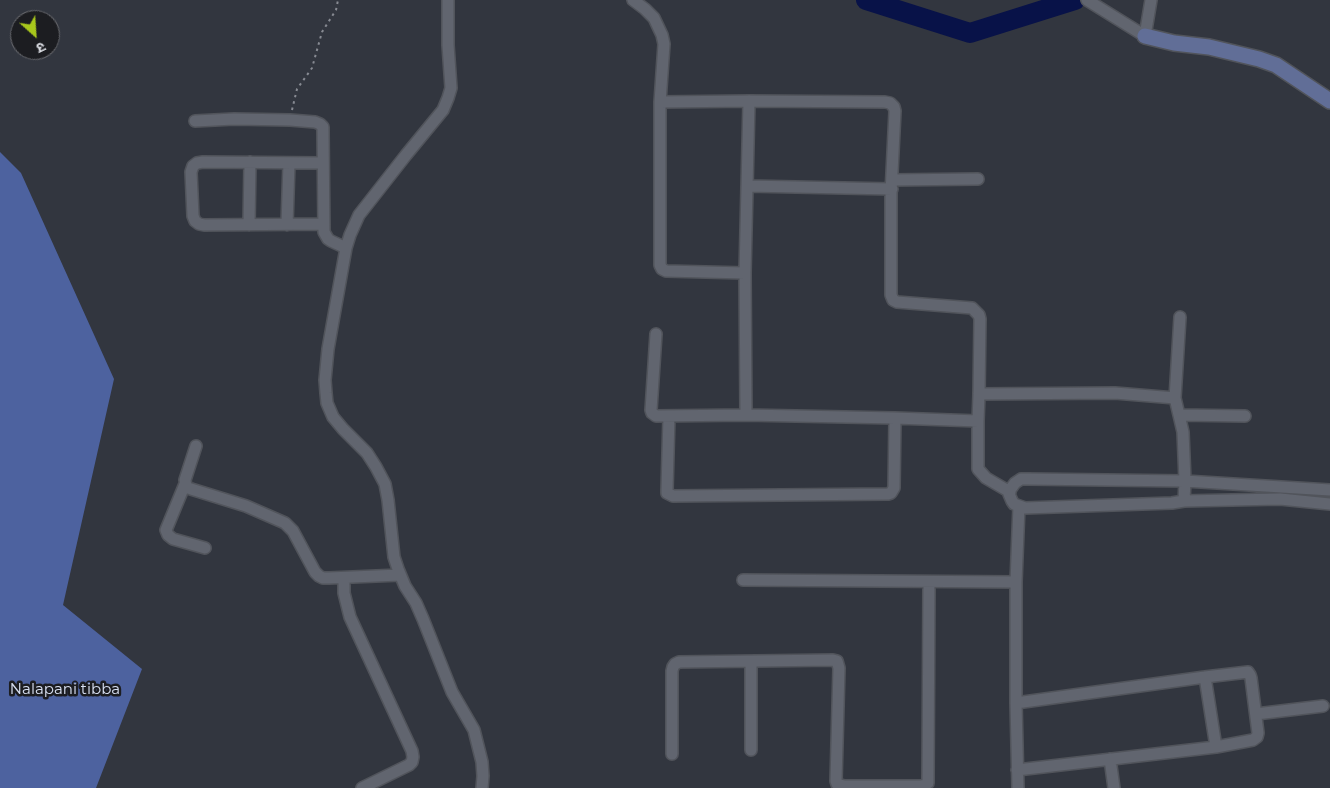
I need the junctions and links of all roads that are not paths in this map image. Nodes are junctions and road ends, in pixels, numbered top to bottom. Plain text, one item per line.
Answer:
1 (448, 0) edge
2 (634, 0) edge
3 (1151, 0) edge
4 (1091, 3) edge
5 (1145, 36) junction
6 (749, 101) junction
7 (1330, 101) edge
8 (660, 102) junction
9 (195, 122) dead end
10 (250, 162) junction
11 (289, 163) junction
12 (323, 163) junction
13 (978, 179) dead end
14 (892, 185) junction
15 (748, 186) junction
16 (287, 224) junction
17 (324, 224) junction
18 (249, 225) junction
19 (346, 248) junction
20 (745, 273) junction
21 (1180, 317) dead end
22 (656, 334) dead end
23 (980, 394) junction
24 (1175, 398) junction
25 (746, 415) junction
26 (1180, 415) junction
27 (669, 416) junction
28 (1244, 416) dead end
29 (896, 418) junction
30 (978, 421) junction
31 (196, 446) dead end
32 (1185, 481) junction
33 (185, 484) junction
34 (1330, 490) edge
35 (1010, 492) junction
36 (1184, 501) junction
37 (1330, 504) edge
38 (1019, 506) junction
39 (205, 548) dead end
40 (400, 575) junction
41 (344, 578) junction
42 (743, 580) dead end
43 (929, 582) junction
44 (1016, 582) junction
45 (752, 662) junction
46 (1204, 677) junction
47 (1016, 703) junction
48 (1323, 706) dead end
49 (1256, 714) junction
50 (1216, 747) junction
51 (751, 750) dead end
52 (672, 754) dead end
53 (1110, 759) junction
54 (1016, 770) junction
55 (362, 788) edge
56 (482, 788) edge
57 (1018, 788) edge
58 (1114, 788) edge

1 - 19 street
2 - 8 street
3 - 5 street
4 - 5 street
5 - 7 street
6 - 8 street
6 - 14 street
6 - 15 street
8 - 20 street
9 - 12 street
10 - 11 street
10 - 18 street
10 - 18 street
11 - 12 street
11 - 16 street
12 - 17 street
13 - 14 street
14 - 15 street
14 - 23 street
15 - 20 street
16 - 17 street
16 - 18 street
17 - 19 street
19 - 40 street
20 - 25 street
21 - 24 street
22 - 27 street
23 - 24 street
23 - 30 street
24 - 26 street
25 - 27 street
25 - 29 street
26 - 28 street
26 - 32 street
27 - 29 street
29 - 30 street
30 - 35 street
31 - 33 street
32 - 34 street
32 - 35 street
32 - 36 street
33 - 39 street
33 - 41 street
35 - 38 street
36 - 37 street
36 - 38 street
38 - 44 street
40 - 41 street
40 - 56 street
41 - 55 street
42 - 43 street
43 - 44 street
43 - 45 street
44 - 47 street
45 - 51 street
45 - 52 street
46 - 47 street
46 - 49 street
46 - 50 street
47 - 54 street
48 - 49 street
49 - 50 street
50 - 53 street
53 - 54 street
53 - 58 street
54 - 57 street

